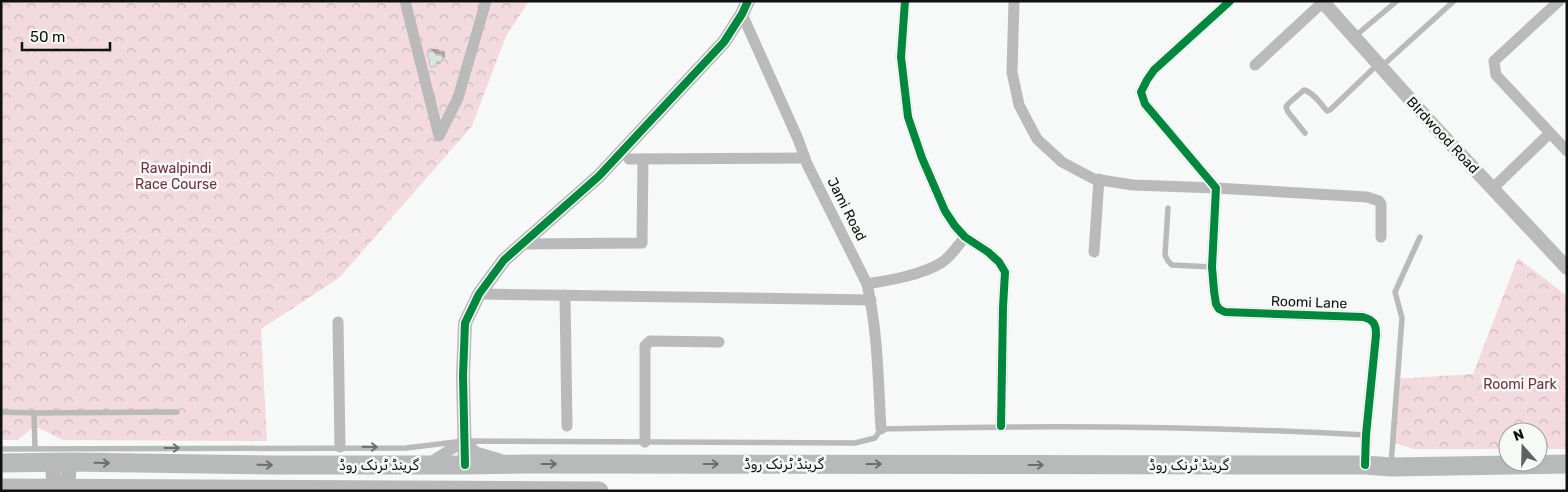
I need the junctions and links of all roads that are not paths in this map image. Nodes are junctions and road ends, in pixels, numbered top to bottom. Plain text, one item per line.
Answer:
1 (405, 1) edge
2 (486, 1) edge
3 (905, 1) edge
4 (1014, 1) edge
5 (1230, 1) edge
6 (1397, 1) edge
7 (1454, 1) edge
8 (1559, 1) edge
9 (1322, 2) edge
10 (745, 7) edge
11 (1354, 37) junction
12 (1255, 64) dead end
13 (1379, 65) junction
14 (1305, 133) dead end
15 (1550, 133) junction
16 (1567, 152) edge
17 (805, 158) junction
18 (629, 159) dead end
19 (643, 159) junction
20 (1099, 180) junction
21 (1216, 188) junction
22 (1492, 188) junction
23 (1168, 208) dead end
24 (965, 237) junction
25 (1381, 237) dead end
26 (1420, 237) dead end
27 (522, 244) junction
28 (1094, 252) dead end
29 (1565, 263) edge
30 (1212, 267) junction
31 (867, 284) junction
32 (479, 294) junction
33 (565, 296) junction
34 (871, 300) junction
35 (338, 322) dead end
36 (720, 342) dead end
37 (1, 412) edge
38 (34, 412) junction
39 (177, 412) dead end
40 (567, 426) dead end
41 (1001, 426) junction
42 (881, 429) junction
43 (1366, 435) junction
44 (464, 441) junction
45 (645, 442) junction
46 (340, 447) junction
47 (1, 449) edge
48 (34, 449) junction
49 (1, 463) edge
50 (61, 463) junction
51 (516, 464) junction
52 (1567, 464) edge
53 (425, 465) junction
54 (465, 466) junction
55 (1365, 466) junction
56 (1391, 467) junction
57 (1, 488) edge
58 (61, 490) edge
59 (139, 490) edge
60 (459, 490) edge
61 (600, 491) edge

1 - 2 street
3 - 24 street
4 - 20 street
5 - 21 street
6 - 11 lane
7 - 13 lane
8 - 15 street
9 - 11 street, BIrdwood Road
9 - 12 street
10 - 17 street, Jami Road
10 - 27 street
11 - 13 street, BIrdwood Road
13 - 14 lane
13 - 22 street, BIrdwood Road
15 - 16 street
15 - 22 street
17 - 19 street
17 - 31 street, Jami Road
18 - 19 street
19 - 27 street
20 - 21 street
20 - 28 street
21 - 25 street
21 - 30 street, Roomi Lane
22 - 29 street, BIrdwood Road
23 - 30 lane
24 - 31 street
24 - 41 street
26 - 56 lane
27 - 32 street
30 - 43 street, Roomi Lane
31 - 34 street, Jami Road
32 - 33 street
32 - 44 street
33 - 34 street
33 - 40 street
34 - 42 street, Jami Road
35 - 46 street
36 - 45 street
37 - 38 lane
38 - 39 lane
38 - 48 lane
41 - 42 lane
41 - 43 lane
42 - 45 lane
43 - 55 street, Roomi Lane
44 - 45 lane
46 -> 44 lane
44 - 51 street
44 - 53 street
44 - 54 street
48 -> 46 lane
47 - 48 lane
49 - 50 highway, گرینڈ ٹرنک روڈ
50 -> 53 highway, گرینڈ ٹرنک روڈ
50 - 58 main road
51 - 54 highway, گرینڈ ٹرنک روڈ
51 -> 55 highway, گرینڈ ٹرنک روڈ
52 - 56 highway, گرینڈ ٹرنک روڈ
53 - 54 highway, گرینڈ ٹرنک روڈ
55 - 56 highway, گرینڈ ٹرنک روڈ
57 - 58 highway, گرینڈ ٹرنک روڈ
58 - 59 highway, گرینڈ ٹرنک روڈ
59 - 60 highway, گرینڈ ٹرنک روڈ
60 - 61 highway, گرینڈ ٹرنک روڈ

